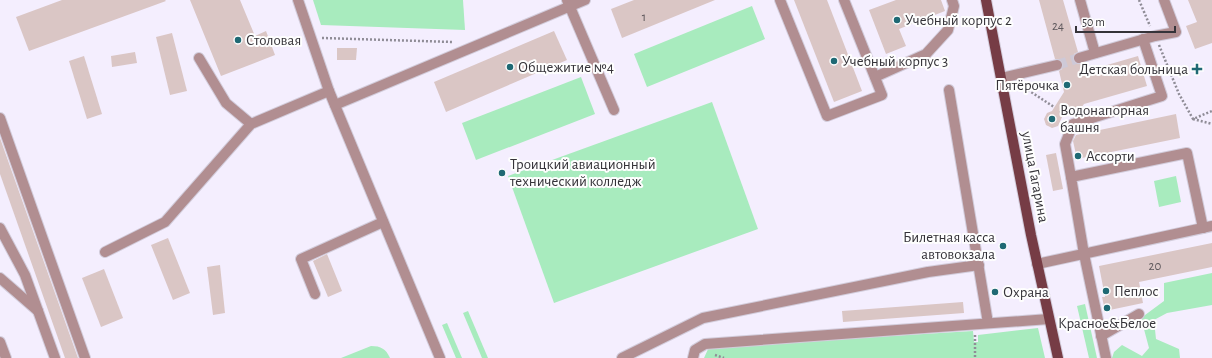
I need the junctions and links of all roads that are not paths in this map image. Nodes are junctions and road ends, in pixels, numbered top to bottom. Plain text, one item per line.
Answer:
1 (298, 0) edge
2 (585, 0) edge
3 (780, 0) edge
4 (844, 0) edge
5 (952, 0) edge
6 (986, 0) edge
7 (1080, 0) edge
8 (1164, 0) edge
9 (569, 3) edge
10 (1143, 39) junction
11 (1095, 53) junction
12 (199, 58) dead end
13 (1080, 58) tunnel mouth
14 (1057, 65) tunnel mouth
15 (874, 77) junction
16 (1000, 78) junction
17 (949, 90) dead end
18 (329, 91) junction
19 (335, 105) junction
20 (614, 110) dead end
21 (0, 118) edge
22 (251, 124) junction
23 (1071, 177) junction
24 (383, 222) junction
25 (1208, 227) edge
26 (0, 228) edge
27 (105, 252) dead end
28 (1084, 254) junction
29 (1037, 264) junction
30 (979, 265) junction
31 (0, 278) edge
32 (315, 294) dead end
33 (38, 311) junction
34 (1138, 314) dead end
35 (1048, 319) junction
36 (988, 323) junction
37 (1101, 336) junction
38 (0, 342) edge
39 (4, 356) edge
40 (55, 358) edge
41 (85, 358) edge
42 (440, 358) edge
43 (622, 358) edge
44 (693, 358) edge
45 (1058, 358) edge
46 (1106, 358) edge

1 - 18 street
2 - 9 street
3 - 15 street
4 - 15 street
5 - 15 street
6 - 16 main road, улица Гагарина
7 - 11 street
8 - 10 street
9 - 19 street
9 - 20 street
10 - 11 street
10 - 23 street
11 - 13 street
12 - 22 street
14 - 16 street
16 - 29 main road, улица Гагарина
17 - 30 street
18 - 19 street
18 - 22 street
19 - 24 street
21 - 41 street
22 - 27 street
23 - 25 street
23 - 28 street
24 - 32 street
24 - 42 street
25 - 28 street
26 - 33 street
28 - 29 street
28 - 37 street
29 - 35 main road, улица Гагарина
30 - 36 street
30 - 43 street
31 - 33 street
33 - 40 street
34 - 37 street
35 - 36 street
35 - 45 main road, улица Гагарина
36 - 44 street
37 - 46 street
38 - 39 street

